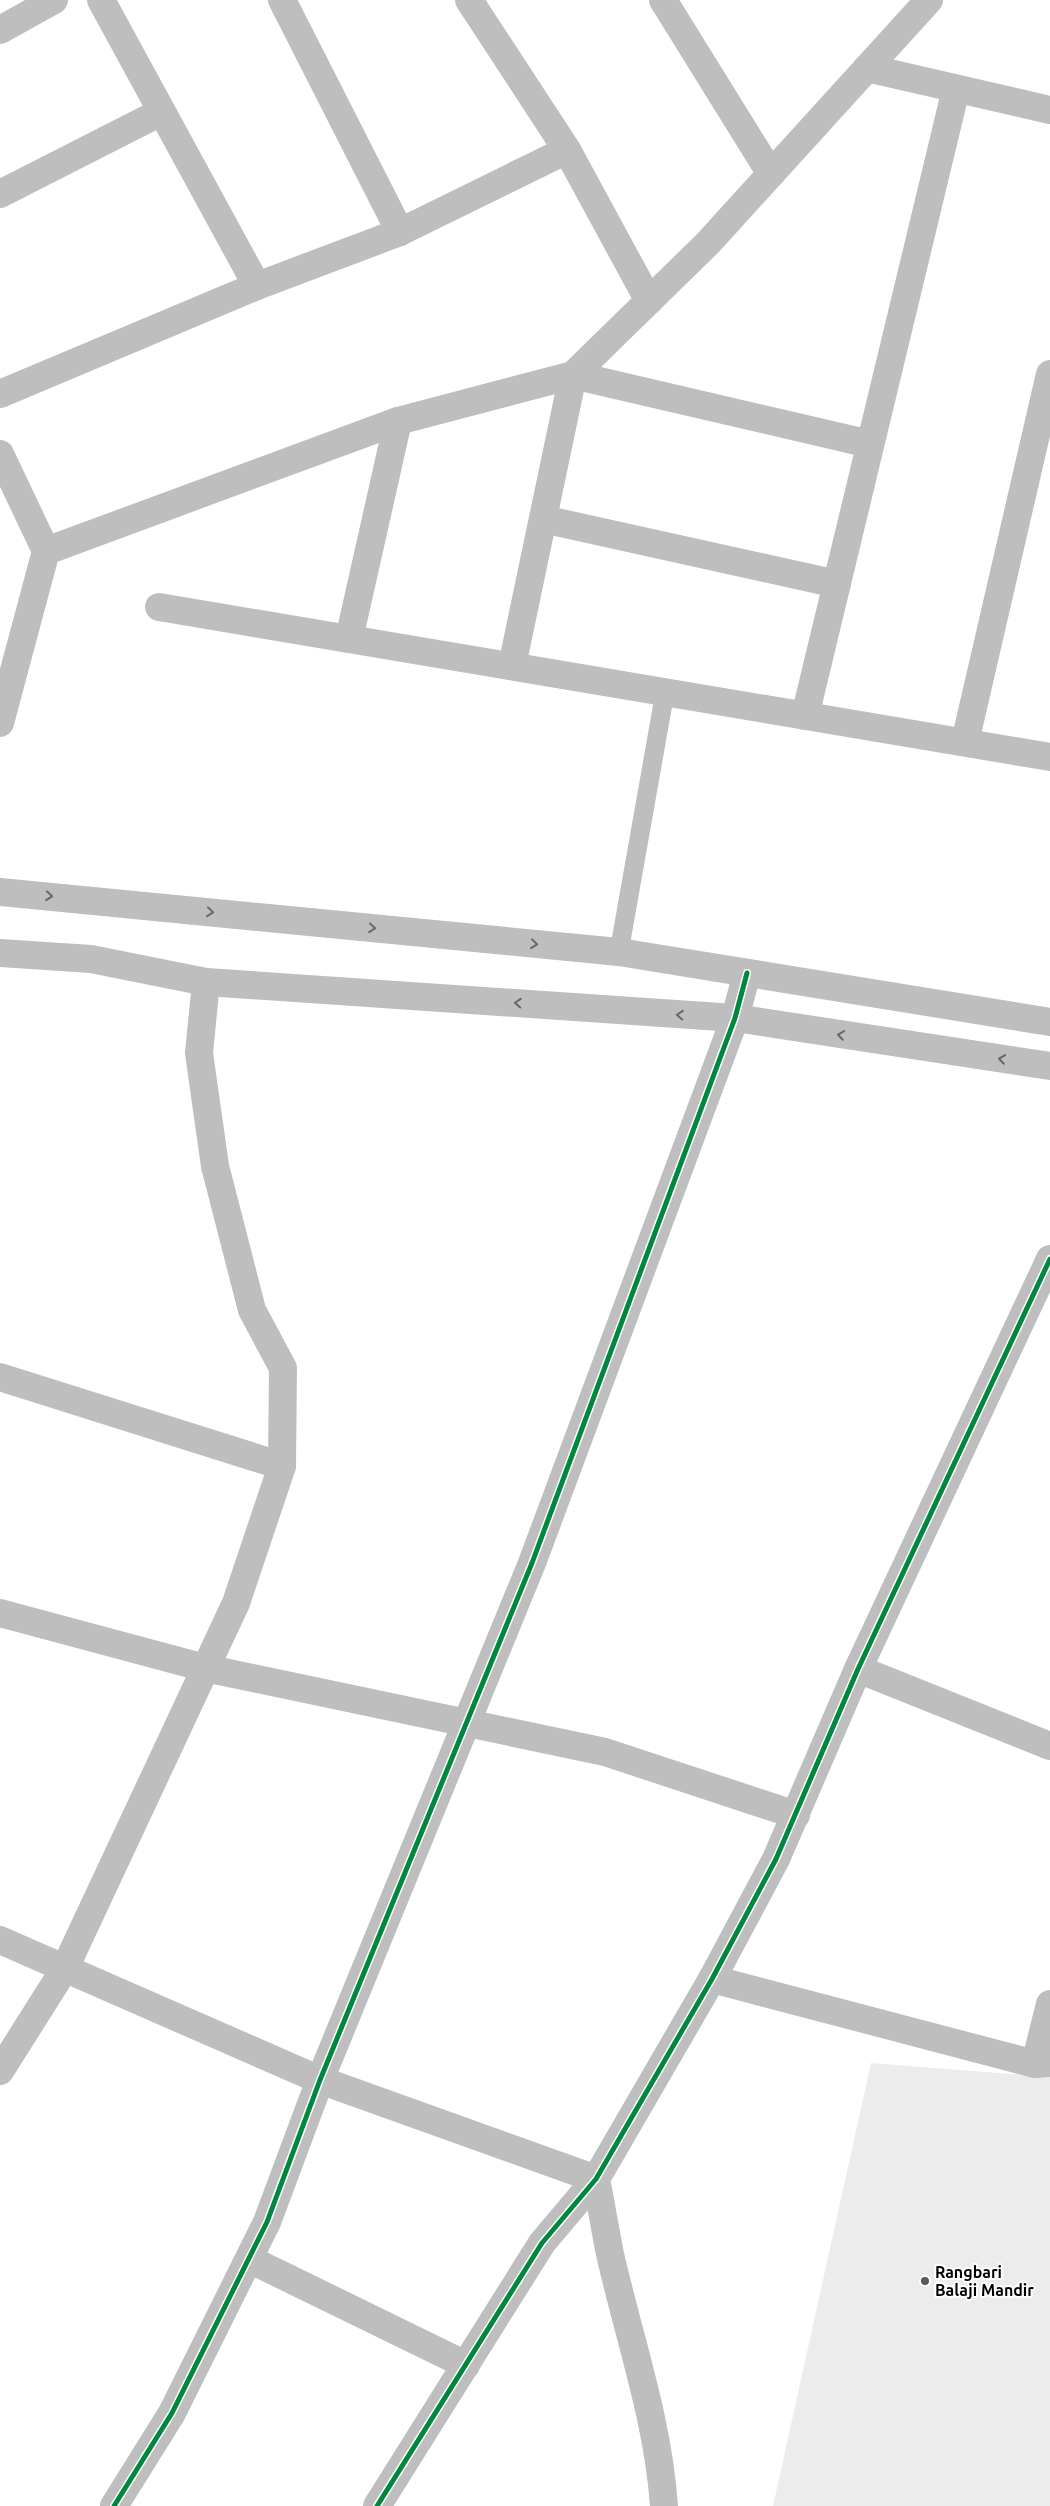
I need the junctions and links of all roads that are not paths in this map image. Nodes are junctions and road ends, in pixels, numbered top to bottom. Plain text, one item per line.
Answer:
1 (54, 0) edge
2 (101, 0) edge
3 (282, 0) edge
4 (469, 0) edge
5 (663, 0) edge
6 (929, 0) edge
7 (0, 30) edge
8 (867, 68) junction
9 (956, 89) junction
10 (1050, 110) edge
11 (161, 112) junction
12 (567, 150) junction
13 (771, 174) junction
14 (0, 194) edge
15 (400, 232) junction
16 (257, 286) junction
17 (649, 301) junction
18 (1050, 374) edge
19 (573, 375) junction
20 (0, 394) edge
21 (398, 421) junction
22 (870, 444) junction
23 (0, 454) edge
24 (543, 519) junction
25 (46, 552) junction
26 (837, 584) junction
27 (159, 608) dead end
28 (349, 639) junction
29 (512, 666) junction
30 (664, 692) junction
31 (805, 716) junction
32 (0, 724) edge
33 (965, 742) junction
34 (1050, 757) edge
35 (0, 892) edge
36 (619, 952) junction
37 (1, 956) edge
38 (747, 974) junction
39 (206, 982) junction
40 (736, 1018) junction
41 (1050, 1022) edge
42 (1050, 1066) edge
43 (1050, 1259) edge
44 (0, 1378) edge
45 (282, 1466) junction
46 (0, 1613) edge
47 (205, 1668) junction
48 (858, 1669) junction
49 (466, 1724) junction
50 (1050, 1746) edge
51 (796, 1815) junction
52 (0, 1940) edge
53 (65, 1968) junction
54 (712, 1978) junction
55 (1050, 2004) edge
56 (1042, 2064) edge
57 (0, 2071) edge
58 (320, 2080) junction
59 (596, 2179) junction
60 (249, 2259) junction
61 (466, 2365) junction
62 (114, 2506) edge
63 (377, 2506) edge
64 (664, 2506) edge

1 - 7 street
2 - 11 street
3 - 15 street
4 - 12 street
5 - 13 street
6 - 8 street
8 - 9 street
8 - 13 street
9 - 10 street
9 - 22 street
11 - 14 street
11 - 16 street
12 - 15 street
12 - 17 street
13 - 17 street
15 - 16 street
16 - 20 street
17 - 19 street
18 - 33 street
19 - 21 street
19 - 22 street
19 - 24 street
21 - 25 street
21 - 28 street
22 - 26 street
23 - 25 street
24 - 26 street
24 - 29 street
25 - 32 street
26 - 31 street
27 - 28 street
28 - 29 street
29 - 30 street
30 - 31 street
30 - 36 lane
31 - 33 street
33 - 34 street
35 -> 36 street
36 - 38 street
37 - 39 street
38 - 40 street
38 - 41 street
40 -> 39 street
39 - 45 street
42 -> 40 street
40 - 49 street
43 - 48 street
44 - 45 street
45 - 47 street
46 - 47 street
47 - 49 street
47 - 53 street
48 - 50 street
48 - 51 street
49 - 51 street
49 - 58 street
51 - 54 street
52 - 53 street
53 - 57 street
53 - 58 street
54 - 56 street
54 - 59 street
55 - 56 street
58 - 59 street
58 - 60 street
59 - 61 street
59 - 64 street
60 - 61 street
60 - 62 street
61 - 63 street

